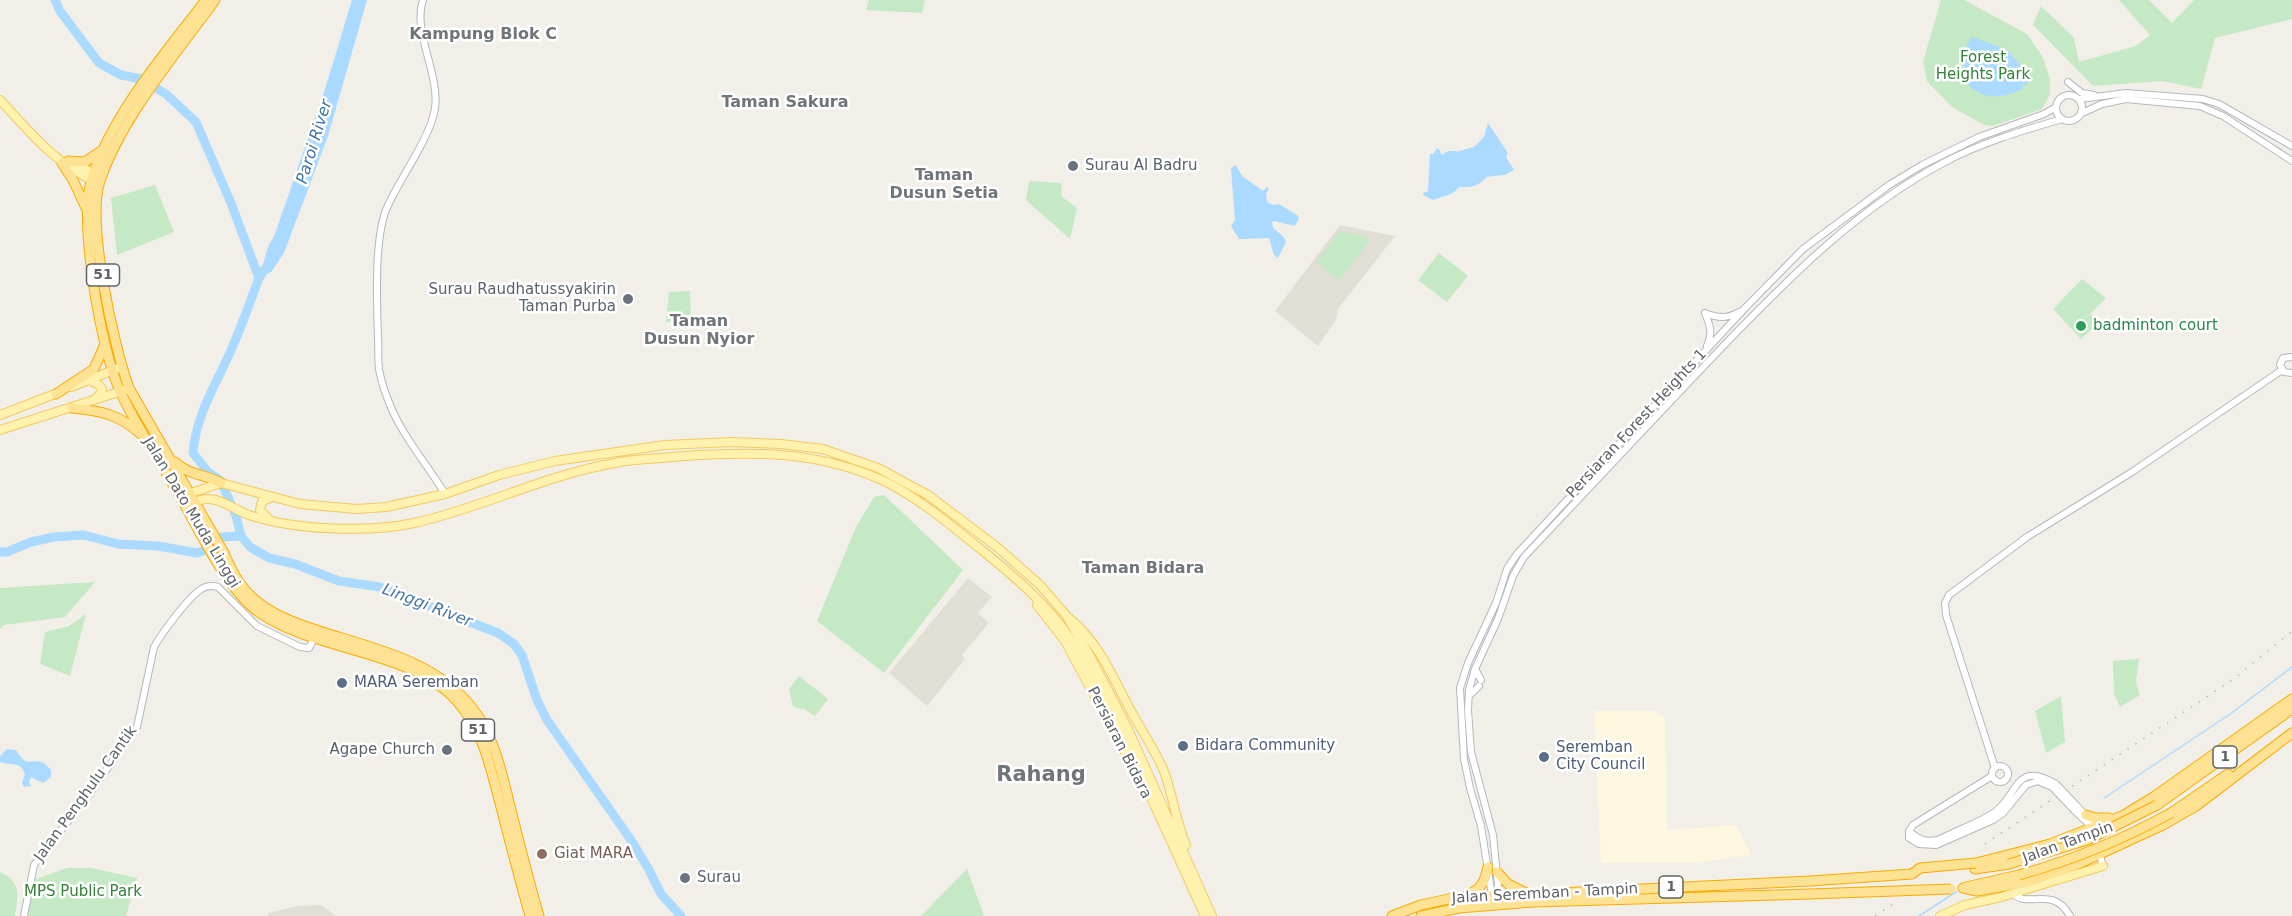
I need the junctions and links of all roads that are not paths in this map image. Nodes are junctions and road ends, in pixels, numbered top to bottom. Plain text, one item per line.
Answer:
1 (206, 0) edge
2 (215, 0) edge
3 (423, 0) edge
4 (160, 68) junction
5 (2068, 82) dead end
6 (2104, 96) junction
7 (2079, 99) junction
8 (0, 100) edge
9 (136, 103) junction
10 (2056, 107) junction
11 (2082, 112) junction
12 (2062, 119) junction
13 (105, 146) junction
14 (2292, 146) edge
15 (2292, 161) edge
16 (65, 162) junction
17 (96, 178) junction
18 (87, 212) junction
19 (1746, 306) junction
20 (105, 344) junction
21 (1702, 354) junction
22 (2292, 357) edge
23 (117, 368) junction
24 (2282, 370) junction
25 (2292, 373) edge
26 (89, 380) junction
27 (124, 390) junction
28 (56, 394) junction
29 (93, 401) junction
30 (72, 408) junction
31 (0, 415) edge
32 (0, 430) edge
33 (147, 440) junction
34 (167, 454) junction
35 (221, 483) junction
36 (445, 494) junction
37 (185, 495) junction
38 (272, 498) junction
39 (191, 505) junction
40 (270, 519) junction
41 (1017, 581) junction
42 (1066, 615) junction
43 (316, 634) junction
44 (1475, 669) junction
45 (1468, 697) junction
46 (2292, 699) edge
47 (2292, 709) edge
48 (2292, 725) edge
49 (2292, 732) edge
50 (1995, 768) junction
51 (1992, 776) junction
52 (2084, 817) junction
53 (2118, 818) junction
54 (2092, 827) junction
55 (2070, 837) junction
56 (2127, 842) junction
57 (2100, 854) junction
58 (2076, 865) junction
59 (1976, 866) junction
60 (2103, 866) joint
61 (1488, 867) junction
62 (1497, 872) junction
63 (1963, 888) junction
64 (2013, 893) junction
65 (1810, 894) joint
66 (1532, 895) junction
67 (1495, 896) junction
68 (1453, 898) junction
69 (24, 916) edge
70 (530, 916) edge
71 (539, 916) edge
72 (1203, 916) edge
73 (1212, 916) edge
74 (1216, 916) edge
75 (1392, 916) edge
76 (1421, 916) edge
77 (1940, 916) edge
78 (2070, 916) edge

1 - 4 highway, Jalan Dato Muda Linggi / 51
2 - 4 highway, Jalan Dato Muda Linggi / 51
3 - 36 street
4 - 9 highway, Jalan Dato Muda Linggi / 51
5 - 6 street
6 - 7 street
6 - 14 street
7 - 10 street
7 - 11 street
8 - 16 main road
9 - 13 highway, Jalan Dato Muda Linggi / 51
9 - 17 highway, Jalan Dato Muda Linggi / 51
10 - 12 street
10 - 19 street, Persiaran Forest Heights 1
11 - 12 street
11 - 15 street
12 - 44 street, Persiaran Forest Heights 1
13 - 16 highway
13 - 17 highway, Jalan Dato Muda Linggi / 51
16 - 17 main road
16 - 18 highway
17 - 18 highway, Jalan Dato Muda Linggi / 51
17 - 23 highway, Jalan Dato Muda Linggi / 51
18 - 20 highway, Jalan Dato Muda Linggi / 51
19 - 21 street, Persiaran Forest Heights 1
19 - 21 street
20 - 23 highway, Jalan Dato Muda Linggi / 51
20 - 28 highway
21 - 61 street, Persiaran Forest Heights 1
22 - 24 street
23 - 26 main road
23 - 27 highway, Jalan Dato Muda Linggi / 51
24 - 25 street
24 - 50 street
26 - 28 main road
26 - 29 main road
27 - 29 main road
27 - 33 highway, Jalan Dato Muda Linggi / 51
27 - 34 highway, Jalan Dato Muda Linggi / 51
28 - 31 main road
29 - 30 main road
30 - 32 main road
30 - 33 highway
33 - 37 highway, Jalan Dato Muda Linggi / 51
34 - 35 highway
34 - 37 highway, Jalan Dato Muda Linggi / 51
35 - 37 main road
35 - 38 main road
36 - 38 main road
36 - 42 main road
37 - 39 highway, Jalan Dato Muda Linggi / 51
38 - 40 main road
39 - 40 main road
39 - 43 highway, Jalan Dato Muda Linggi / 51
40 - 41 main road
41 - 72 main road, Persiaran Bidara
41 - 72 main road, Persiaran Bidara
42 - 73 main road, Persiaran Bidara
42 - 74 main road, Persiaran Bidara
43 - 69 street, Jalan Penghulu Cantik
43 - 70 highway, Jalan Dato Muda Linggi / 51
43 - 71 highway, Jalan Dato Muda Linggi / 51
44 - 45 street, Persiaran Forest Heights 1
44 - 45 street
45 - 62 street, Persiaran Forest Heights 1
46 - 53 highway
47 - 59 highway, Jalan Tampin / 1, bridge
48 - 63 highway, Jalan Tampin / 1, bridge
49 - 56 highway
50 - 51 street
50 - 51 street
51 - 52 street, bridge
52 - 53 highway
52 - 54 street
52 - 55 highway
53 - 54 highway
53 - 56 highway
54 - 55 highway
54 - 57 street
55 - 58 highway
55 - 59 highway
56 - 57 highway
57 - 58 highway
57 - 60 street
58 - 63 highway
59 - 66 highway, Jalan Seremban - Tampin / 1, bridge
60 - 64 main road
61 - 67 street, Persiaran Forest Heights 1
61 - 68 highway
62 - 66 highway
62 - 67 street, Persiaran Forest Heights 1
63 - 65 highway, Jalan Tampin / 1, bridge
64 - 77 main road
64 - 78 street
65 - 76 highway, Jalan Seremban - Tampin / 1
66 - 67 highway, Jalan Seremban - Tampin / 1
67 - 68 highway, Jalan Seremban - Tampin / 1
68 - 75 highway, Jalan Seremban - Tampin / 1

